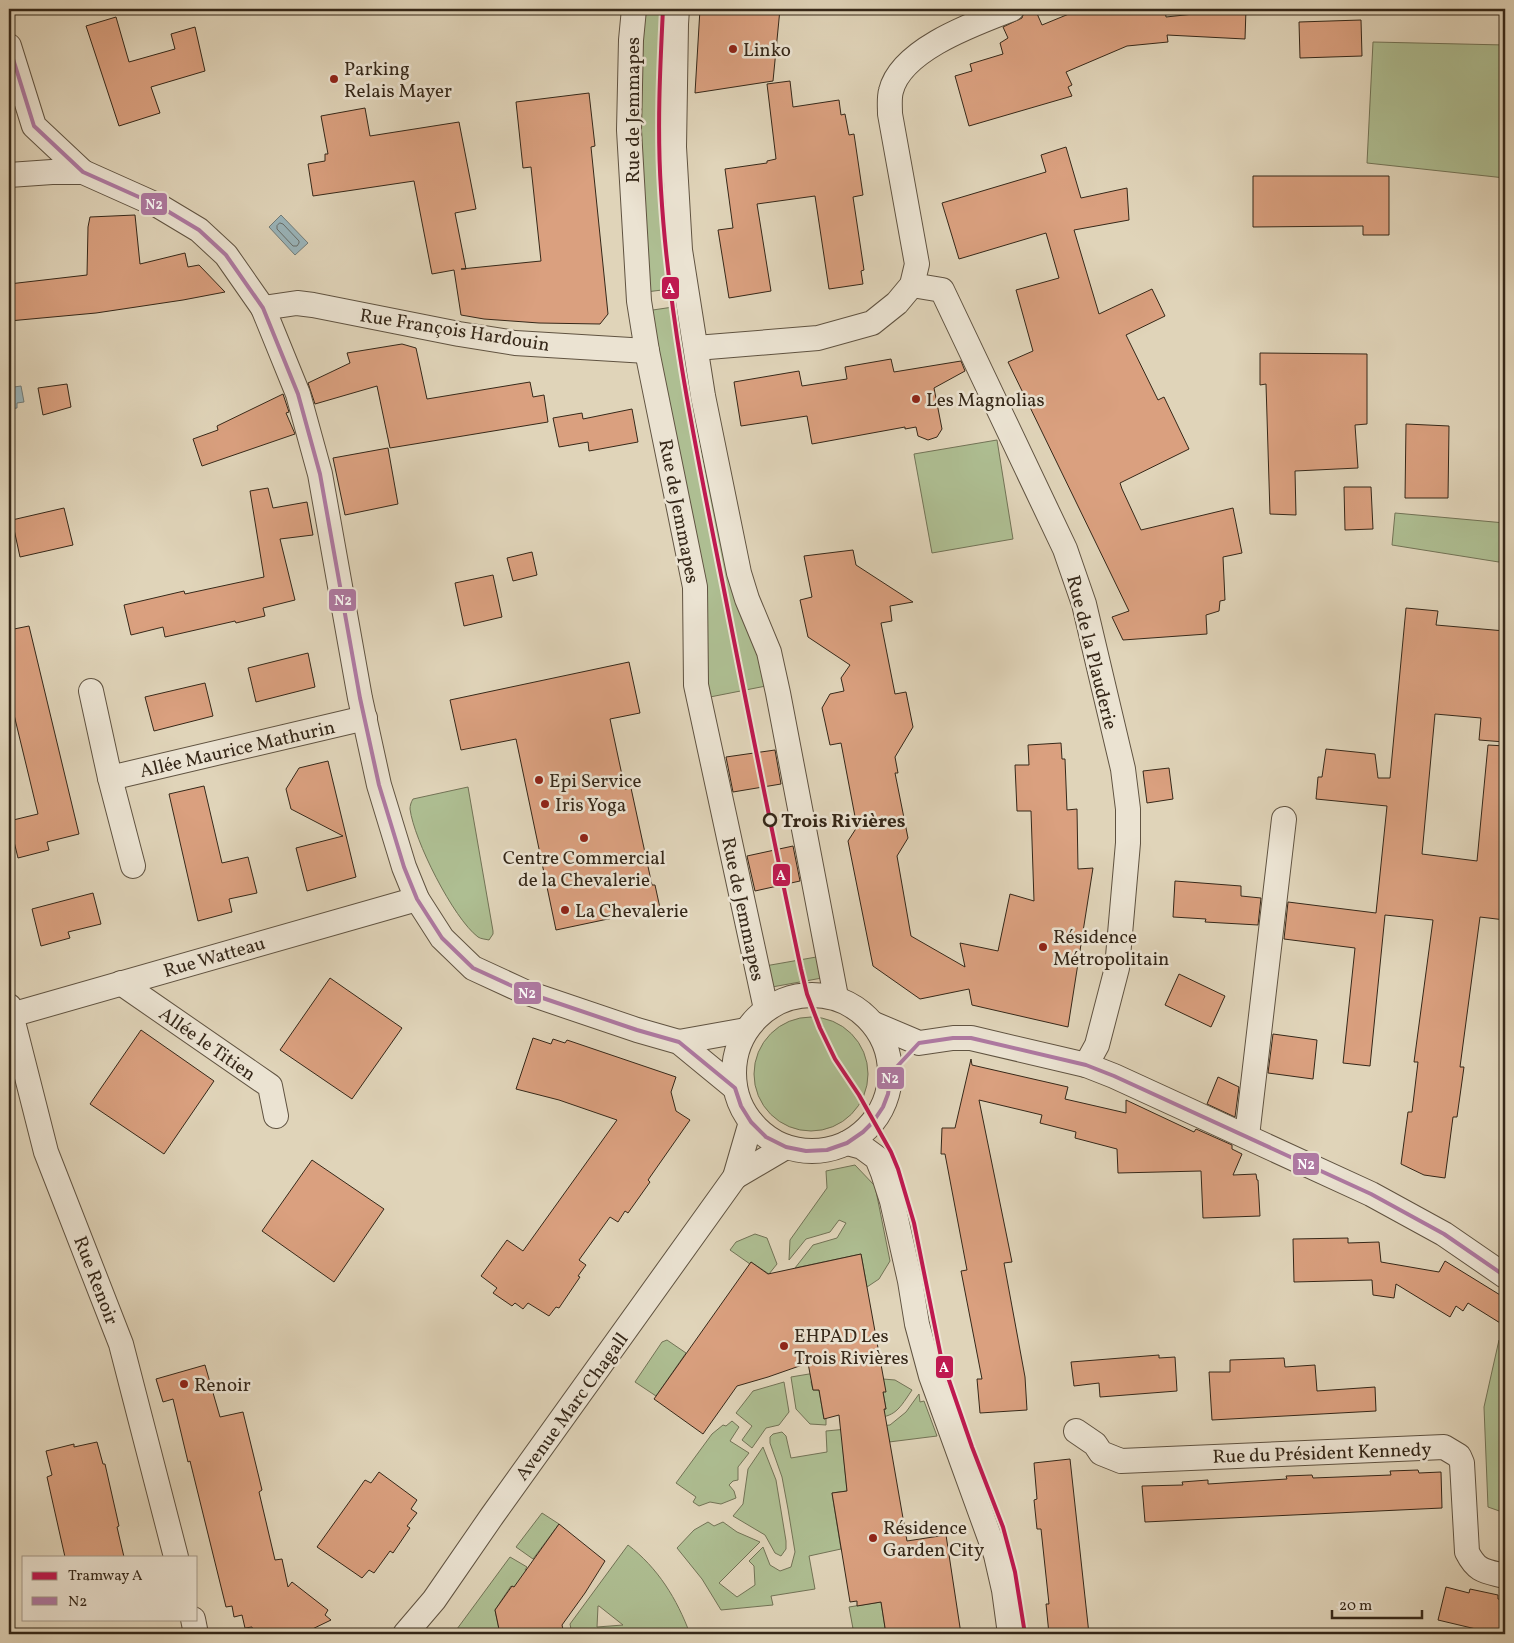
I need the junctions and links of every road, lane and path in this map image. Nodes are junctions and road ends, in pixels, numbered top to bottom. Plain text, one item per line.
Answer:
1 (634, 9) edge
2 (677, 9) edge
3 (1012, 9) edge
4 (9, 46) edge
5 (83, 172) junction
6 (9, 175) edge
7 (912, 285) junction
8 (263, 308) junction
9 (696, 348) junction
10 (647, 351) junction
11 (91, 691) dead end
12 (365, 718) junction
13 (110, 778) junction
14 (1284, 819) dead end
15 (133, 866) dead end
16 (417, 898) junction
17 (121, 983) junction
18 (836, 997) junction
19 (766, 1009) junction
20 (10, 1011) edge
21 (874, 1024) junction
22 (746, 1030) junction
23 (679, 1042) junction
24 (918, 1043) junction
25 (1086, 1065) junction
26 (891, 1073) junction
27 (735, 1088) junction
28 (276, 1116) dead end
29 (751, 1122) junction
30 (1247, 1136) junction
31 (847, 1143) junction
32 (786, 1147) junction
33 (735, 1177) junction
34 (1505, 1276) edge
35 (1076, 1431) dead end
36 (176, 1556) edge
37 (1505, 1576) edge
38 (192, 1620) edge
39 (196, 1634) edge
40 (405, 1634) edge
41 (1010, 1634) edge

1 - 10 street, Rue de Jemmapes
2 - 9 street
3 - 7 street
4 - 5 street
5 - 6 street
5 - 8 street
7 - 9 street
7 - 25 street, Rue de la Plauderie
8 - 10 street, Rue François Hardouin
8 - 12 street
9 - 18 street
10 - 19 street, Rue de Jemmapes
11 - 13 street
12 - 13 street, Allée Maurice Mathurin
12 - 16 street
13 - 15 street
14 - 30 street
16 - 17 street, Rue Watteau
16 - 23 street
17 - 20 street, Rue Watteau
17 - 28 street, Allée le Titien
18 - 19 street
18 - 21 street
19 - 22 street
20 - 36 street, Rue Renoir
21 - 24 street
21 - 26 street
22 - 23 street
22 - 27 street
23 - 27 street
24 - 25 street
24 - 26 street
25 - 30 street
26 - 31 street
27 - 29 street
29 - 32 street
29 - 33 street, Avenue Marc Chagall
30 - 34 street
31 - 32 street
31 - 41 street
32 - 33 street, Avenue Marc Chagall
33 - 40 street, Avenue Marc Chagall
35 - 37 street, Rue du Président Kennedy
38 - 39 street

